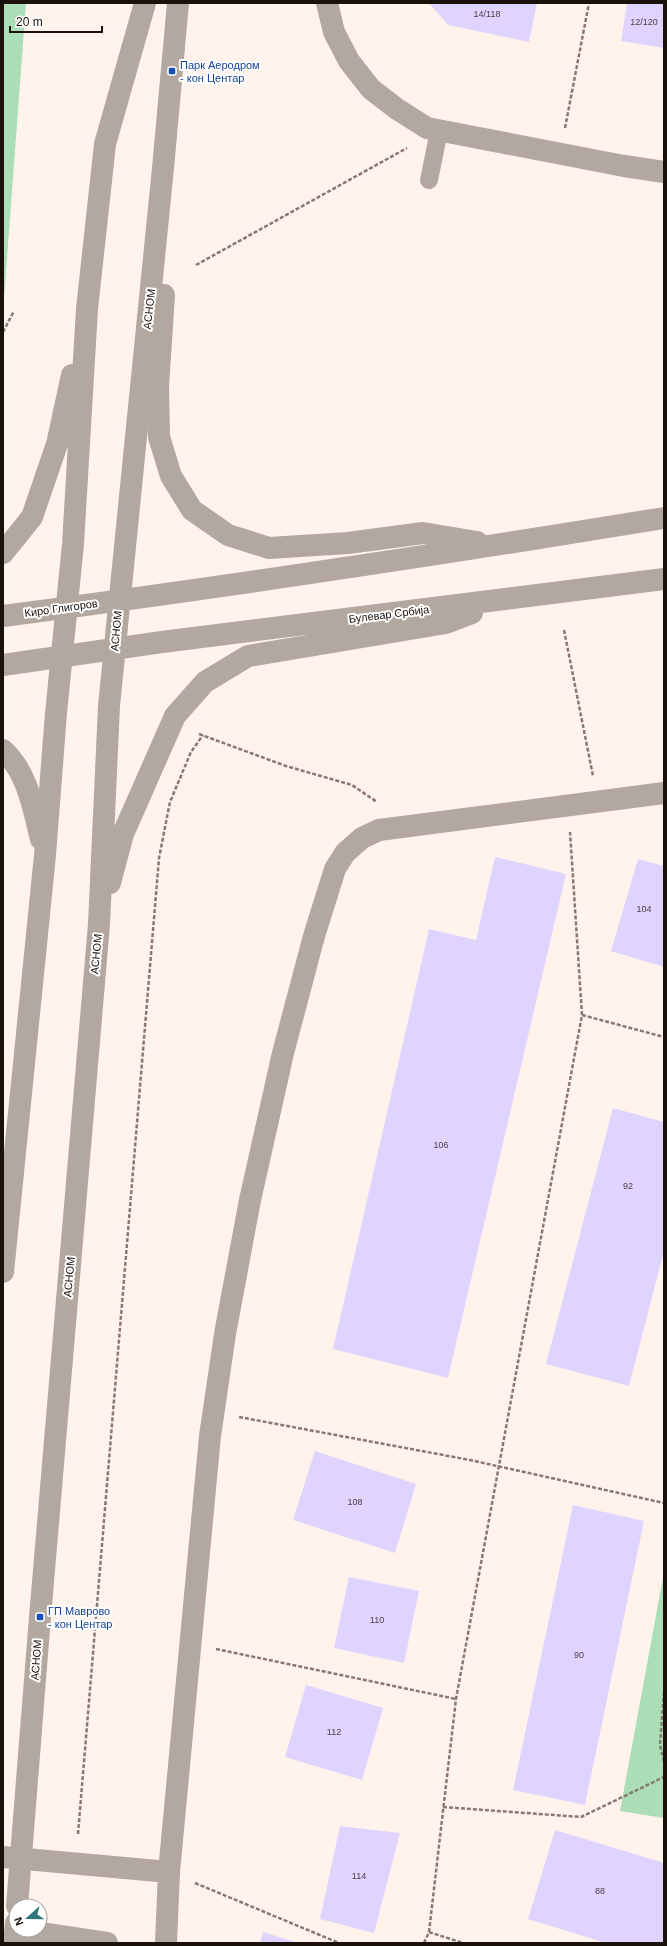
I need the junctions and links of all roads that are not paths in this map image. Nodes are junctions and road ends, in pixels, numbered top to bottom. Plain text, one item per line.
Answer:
1 (145, 3) edge
2 (178, 3) edge
3 (327, 3) edge
4 (439, 131) junction
5 (163, 168) junction
6 (664, 172) edge
7 (429, 180) dead end
8 (87, 309) junction
9 (664, 518) edge
10 (498, 545) junction
11 (3, 554) edge
12 (664, 579) edge
13 (508, 599) junction
14 (119, 600) junction
15 (67, 607) junction
16 (3, 616) edge
17 (114, 650) junction
18 (62, 658) junction
19 (3, 666) edge
20 (3, 750) edge
21 (664, 793) edge
22 (45, 855) junction
23 (99, 924) junction
24 (3, 1272) edge
25 (12, 1857) edge
26 (169, 1872) junction
27 (16, 1898) edge
28 (48, 1934) edge
29 (107, 1943) edge
30 (166, 1943) edge

1 - 8 street
2 - 5 street, АСНОМ
3 - 4 street
4 - 6 street
4 - 7 lane
5 - 10 street
5 - 14 street, АСНОМ
8 - 11 street
8 - 15 street
9 - 10 street
10 - 14 street
12 - 13 street, Булевар Србија
13 - 17 street, Булевар Србија
13 - 23 street
14 - 15 street, Киро Глигоров
14 - 17 street, АСНОМ
15 - 16 street, Киро Глигоров
15 - 18 street
17 - 18 street
17 - 23 street, АСНОМ
18 - 19 street
18 - 22 street
20 - 22 street
21 - 26 street
22 - 24 street
23 - 25 street, АСНОМ
25 - 26 street
25 - 27 street, АСНОМ
26 - 30 street
28 - 29 street

